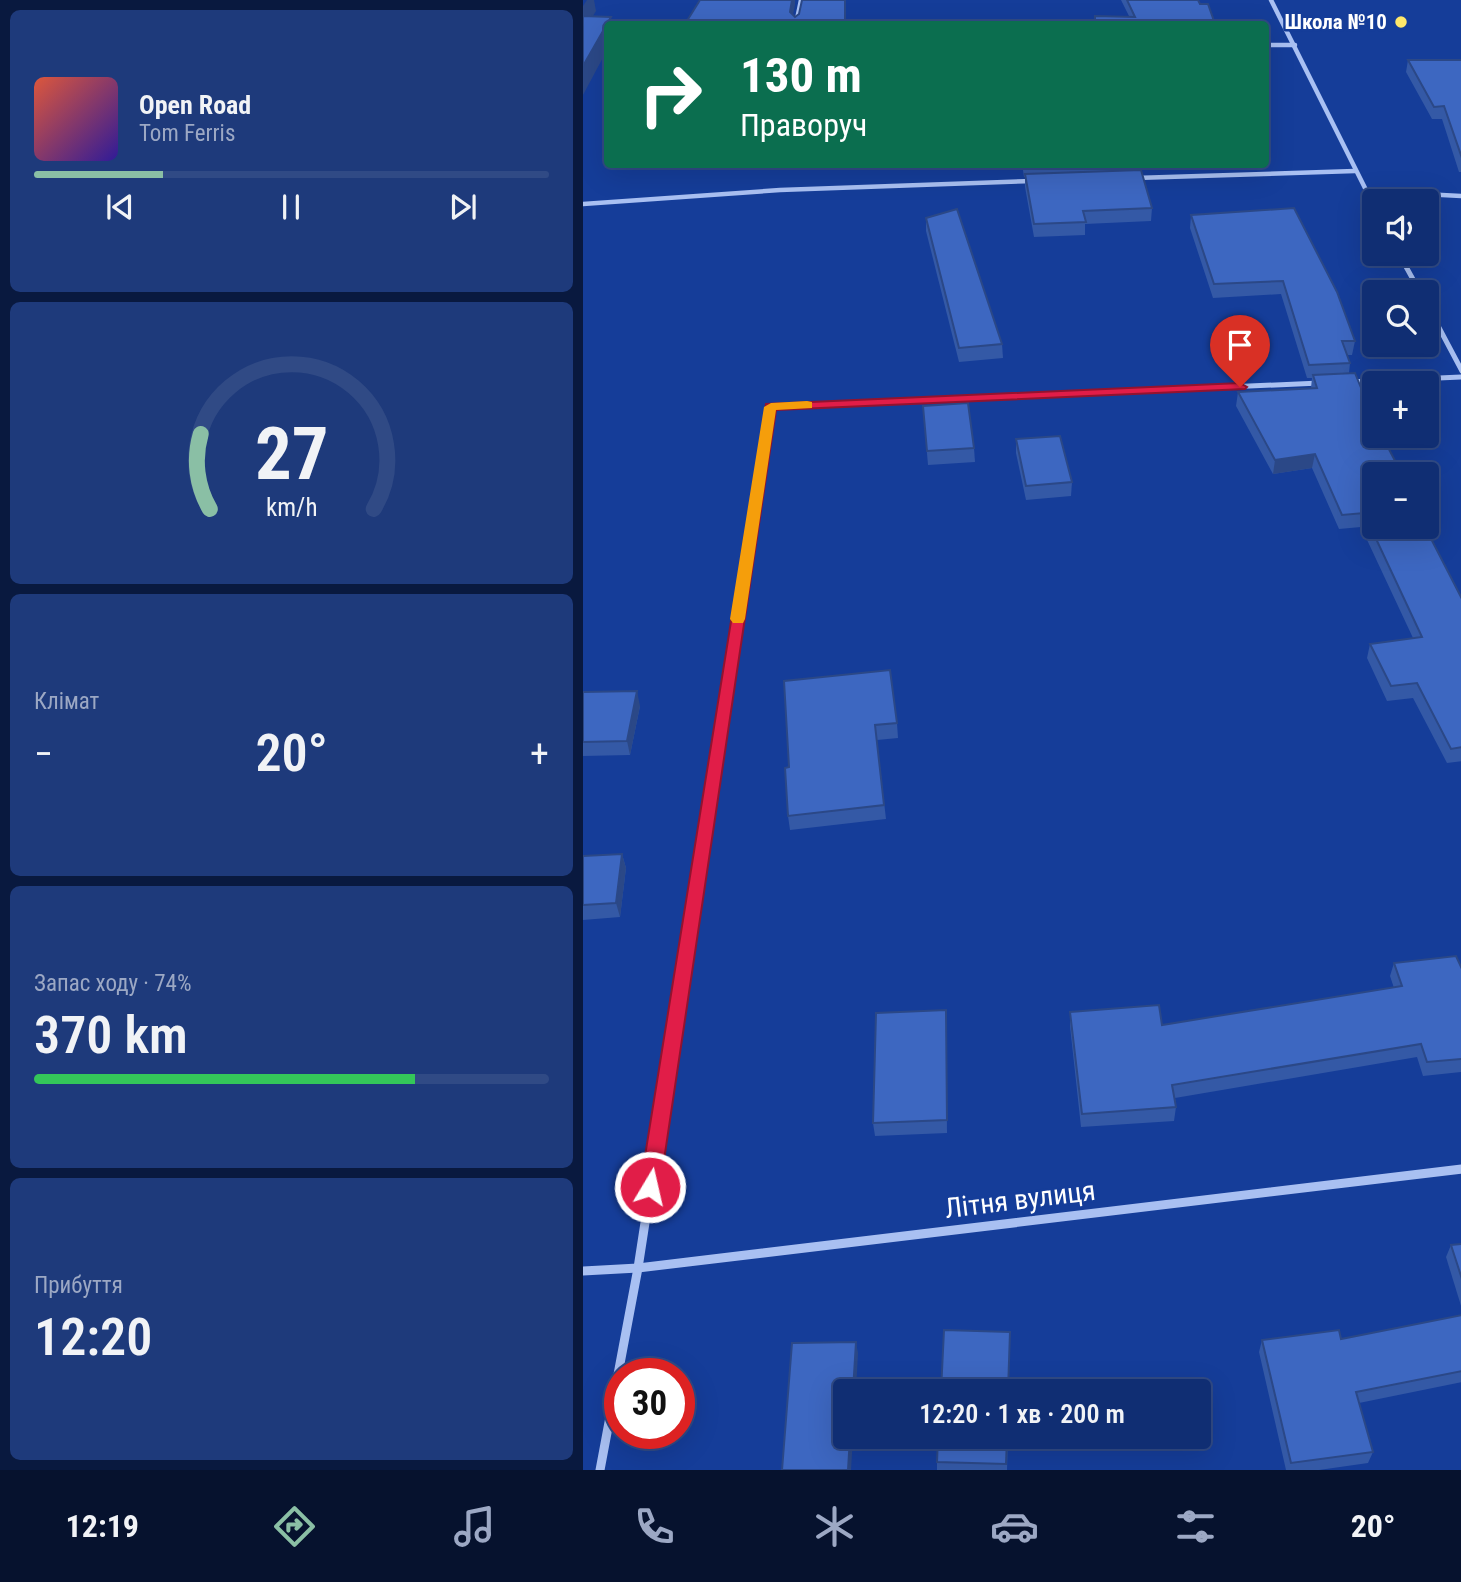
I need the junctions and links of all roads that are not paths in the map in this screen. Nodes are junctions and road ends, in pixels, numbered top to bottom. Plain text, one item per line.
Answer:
1 (801, 0) edge
2 (1271, 0) edge
3 (798, 21) edge
4 (1269, 45) edge
5 (1295, 45) junction
6 (1355, 170) junction
7 (1123, 178) edge
8 (1040, 181) edge
9 (1365, 189) edge
10 (1439, 195) edge
11 (1461, 196) edge
12 (583, 204) edge
13 (1439, 328) edge
14 (1461, 371) edge
15 (1461, 377) edge
16 (1323, 383) edge
17 (1337, 383) edge
18 (1461, 1169) edge
19 (638, 1268) junction
20 (583, 1271) edge
21 (600, 1470) edge

1 - 3 street
2 - 5 street
4 - 5 street
5 - 6 street
6 - 7 street
6 - 9 street
8 - 12 street
10 - 11 street
13 - 14 street
15 - 17 street
16 - 19 street
18 - 19 street, Літня вулиця
19 - 20 street, Літня вулиця
19 - 21 street

